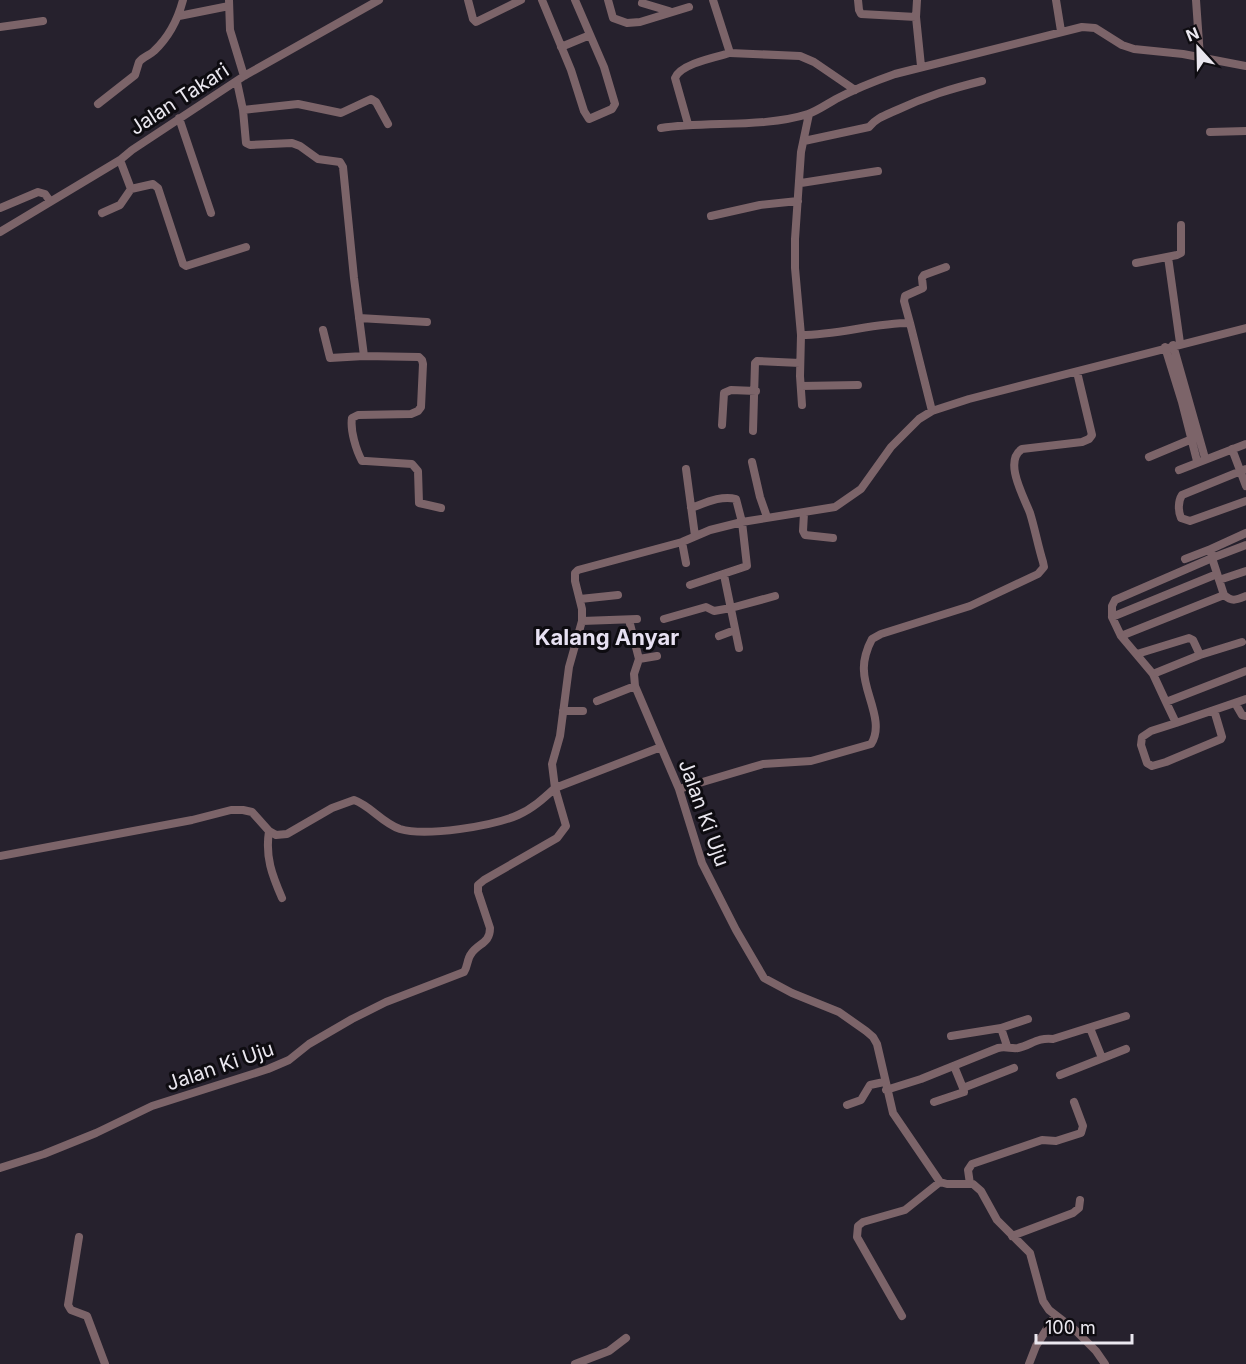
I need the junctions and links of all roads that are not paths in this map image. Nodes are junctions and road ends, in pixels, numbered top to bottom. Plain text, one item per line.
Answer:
1 (183, 0) edge
2 (379, 0) edge
3 (468, 0) edge
4 (520, 0) edge
5 (542, 0) edge
6 (575, 0) edge
7 (608, 0) edge
8 (713, 0) edge
9 (858, 0) edge
10 (917, 0) edge
11 (1056, 0) edge
12 (1196, 0) edge
13 (641, 1) edge
14 (229, 3) edge
15 (690, 7) dead end
16 (670, 12) junction
17 (179, 16) junction
18 (916, 17) junction
19 (647, 19) junction
20 (43, 21) dead end
21 (0, 27) edge
22 (1061, 31) junction
23 (590, 35) junction
24 (561, 47) junction
25 (730, 53) junction
26 (1200, 57) junction
27 (921, 66) junction
28 (1246, 66) edge
29 (240, 79) junction
30 (982, 81) dead end
31 (855, 90) junction
32 (98, 104) dead end
33 (243, 110) junction
34 (809, 114) junction
35 (179, 118) junction
36 (387, 124) dead end
37 (688, 124) junction
38 (661, 128) dead end
39 (1246, 131) edge
40 (1210, 132) dead end
41 (804, 141) junction
42 (120, 160) junction
43 (878, 171) dead end
44 (801, 183) junction
45 (131, 189) junction
46 (50, 201) junction
47 (798, 201) junction
48 (0, 208) edge
49 (102, 213) dead end
50 (211, 213) dead end
51 (711, 216) dead end
52 (1181, 225) dead end
53 (0, 232) edge
54 (246, 247) dead end
55 (1168, 257) junction
56 (1136, 264) dead end
57 (946, 267) dead end
58 (358, 318) junction
59 (427, 322) dead end
60 (910, 323) junction
61 (1246, 328) edge
62 (323, 330) dead end
63 (801, 335) junction
64 (1173, 345) junction
65 (364, 356) junction
66 (800, 363) junction
67 (1077, 372) junction
68 (858, 385) dead end
69 (801, 386) junction
70 (756, 391) junction
71 (802, 405) dead end
72 (932, 411) junction
73 (722, 425) dead end
74 (753, 431) dead end
75 (1192, 439) junction
76 (1246, 444) edge
77 (1232, 449) junction
78 (1149, 457) dead end
79 (1201, 460) junction
80 (752, 462) dead end
81 (686, 469) dead end
82 (1179, 470) dead end
83 (1243, 470) edge
84 (1246, 486) edge
85 (1246, 501) edge
86 (441, 508) dead end
87 (691, 508) junction
88 (804, 513) junction
89 (767, 517) junction
90 (742, 522) junction
91 (1246, 533) edge
92 (695, 536) junction
93 (833, 538) dead end
94 (682, 542) junction
95 (1246, 545) edge
96 (1211, 549) junction
97 (1212, 558) junction
98 (1185, 559) dead end
99 (686, 563) dead end
100 (1246, 571) edge
101 (724, 575) junction
102 (1218, 577) junction
103 (690, 585) dead end
104 (618, 595) dead end
105 (1224, 595) junction
106 (774, 596) dead end
107 (1246, 596) edge
108 (580, 599) junction
109 (731, 608) junction
110 (1112, 617) junction
111 (664, 619) dead end
112 (582, 621) junction
113 (735, 630) junction
114 (719, 636) dead end
115 (1121, 636) junction
116 (1242, 642) dead end
117 (739, 648) dead end
118 (1137, 654) junction
119 (1200, 655) junction
120 (657, 656) dead end
121 (639, 659) junction
122 (1246, 671) edge
123 (1153, 674) junction
124 (635, 686) junction
125 (1246, 699) edge
126 (597, 701) dead end
127 (1166, 702) junction
128 (1235, 703) junction
129 (1214, 710) junction
130 (564, 711) junction
131 (583, 711) dead end
132 (1246, 716) edge
133 (1176, 723) junction
134 (661, 747) junction
135 (555, 788) junction
136 (679, 789) junction
137 (269, 831) junction
138 (0, 856) edge
139 (282, 898) dead end
140 (1126, 1016) dead end
141 (1028, 1019) dead end
142 (1001, 1028) junction
143 (1090, 1028) junction
144 (951, 1036) dead end
145 (1007, 1046) junction
146 (1125, 1048) dead end
147 (1102, 1058) junction
148 (954, 1066) junction
149 (1014, 1068) dead end
150 (1060, 1076) dead end
151 (885, 1086) junction
152 (963, 1088) junction
153 (934, 1102) dead end
154 (1074, 1102) dead end
155 (847, 1106) dead end
156 (0, 1168) edge
157 (940, 1182) junction
158 (970, 1184) junction
159 (1080, 1200) dead end
160 (1012, 1236) junction
161 (79, 1237) dead end
162 (902, 1316) dead end
163 (1055, 1316) junction
164 (626, 1338) dead end
165 (105, 1364) edge
166 (575, 1364) edge
167 (1029, 1364) edge
168 (1105, 1364) edge

1 - 17 street
2 - 29 street, Jalan Takari
3 - 4 street
5 - 24 street
6 - 23 street
7 - 19 street
8 - 25 street
9 - 18 street
10 - 18 street
11 - 22 street
12 - 26 street
13 - 16 street
13 - 19 street
14 - 17 street
14 - 29 street
15 - 16 street
16 - 19 street
17 - 32 street
18 - 27 street
20 - 21 street
22 - 26 street
22 - 27 street
23 - 24 street
23 - 24 street
25 - 31 street
25 - 37 street
26 - 28 street
27 - 31 street
29 - 33 street
29 - 35 street, Jalan Takari
30 - 41 street
31 - 34 street
33 - 36 street
33 - 58 street
34 - 37 street
34 - 41 street
35 - 42 street, Jalan Takari
35 - 50 street
37 - 38 street
39 - 40 street
41 - 44 street
42 - 45 street
42 - 46 street, Jalan Takari
43 - 44 street
44 - 47 street
45 - 49 street
45 - 54 street
46 - 48 street
46 - 53 street, Jalan Takari
47 - 51 street
47 - 63 street
52 - 55 street
55 - 56 street
55 - 64 street
57 - 60 street
58 - 59 street
58 - 65 street
60 - 63 street
60 - 72 street
61 - 64 street
62 - 65 street
63 - 66 street
64 - 67 street
64 - 75 street
64 - 79 street
65 - 86 street
66 - 69 street
66 - 70 street
67 - 72 street
67 - 136 street
68 - 69 street
69 - 71 street
70 - 73 street
70 - 74 street
72 - 88 street
75 - 78 street
75 - 79 street
76 - 77 street
77 - 79 street
77 - 83 street
79 - 82 street
80 - 89 street
81 - 87 street
83 - 84 street
83 - 85 street
87 - 90 street
87 - 92 street
88 - 89 street
88 - 93 street
89 - 90 street
90 - 92 street
90 - 101 street
91 - 96 street
92 - 94 street
94 - 99 street
94 - 108 street
95 - 97 street
96 - 97 street
96 - 98 street
97 - 102 street
97 - 110 street
100 - 102 street
101 - 103 street
101 - 109 street
102 - 105 street
102 - 110 street
104 - 108 street
105 - 107 street
105 - 115 street
106 - 109 street
108 - 112 street
109 - 111 street
109 - 113 street
110 - 115 street
112 - 121 street
112 - 130 street
113 - 114 street
113 - 117 street
115 - 118 street
116 - 119 street
118 - 119 street
118 - 123 street
119 - 123 street
120 - 121 street
121 - 124 street
122 - 127 street
123 - 127 street
124 - 126 street
124 - 134 street
125 - 128 street
127 - 133 street
128 - 129 street
128 - 132 street
129 - 133 street
129 - 133 street
130 - 131 street
130 - 135 street
134 - 135 street, Jalan Ki Uju
134 - 136 street, Jalan Ki Uju
135 - 137 street
135 - 156 street, Jalan Ki Uju
136 - 151 street, Jalan Ki Uju
137 - 138 street
137 - 139 street
140 - 143 street
141 - 142 street
142 - 144 street
142 - 145 street
143 - 145 street
143 - 147 street
145 - 148 street
146 - 147 street
147 - 150 street
148 - 151 street
148 - 152 street
149 - 152 street
151 - 155 street
151 - 157 street, Jalan Ki Uju
152 - 153 street
154 - 158 street
157 - 158 street
157 - 162 street
158 - 160 street
159 - 160 street
160 - 163 street
161 - 165 street
163 - 167 street
163 - 168 street
164 - 166 street

